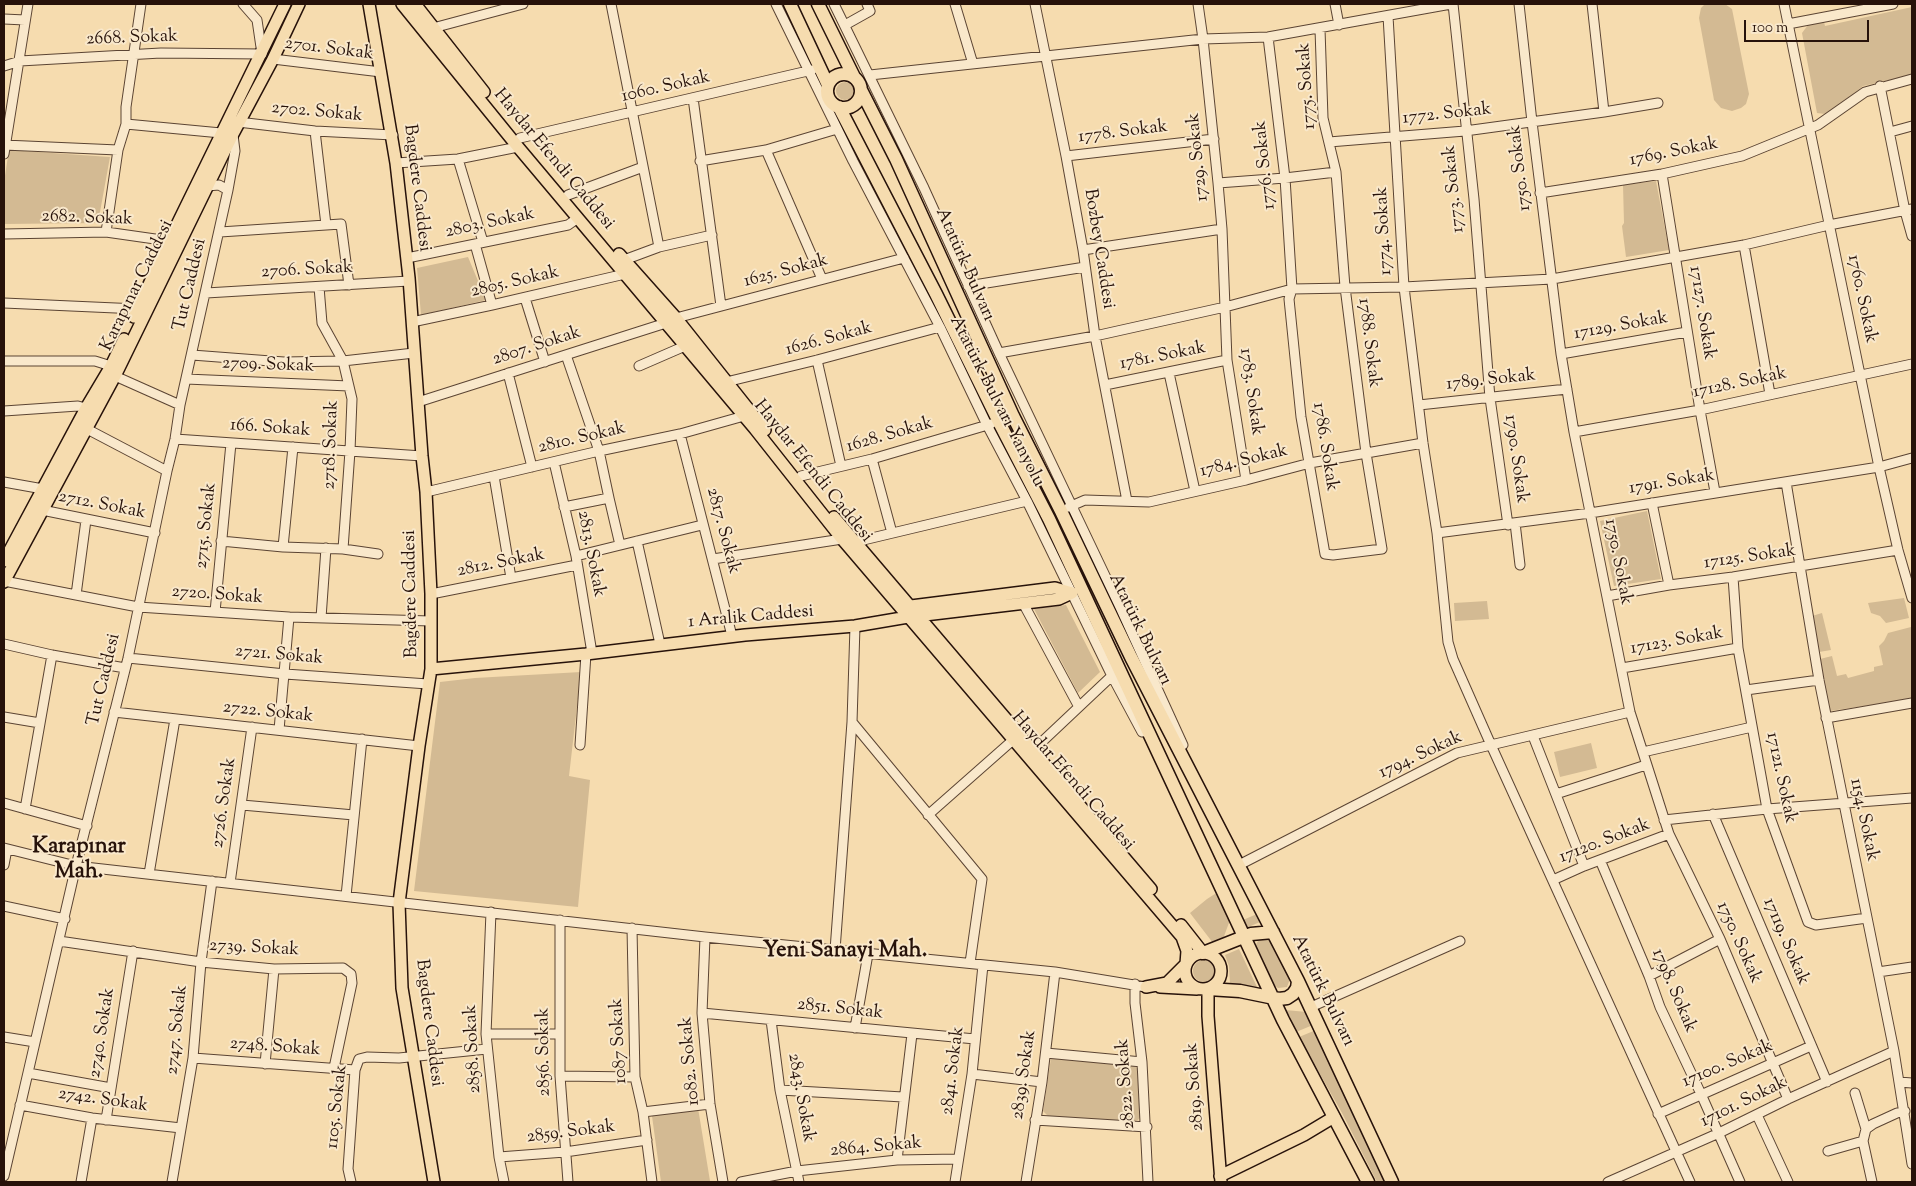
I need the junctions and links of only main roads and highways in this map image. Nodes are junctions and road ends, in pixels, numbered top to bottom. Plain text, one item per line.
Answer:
1 (285, 4) edge
2 (299, 4) edge
3 (369, 4) edge
4 (402, 4) edge
5 (415, 4) edge
6 (790, 4) edge
7 (818, 4) edge
8 (854, 77) junction
9 (828, 85) junction
10 (861, 90) junction
11 (839, 107) junction
12 (227, 133) junction
13 (519, 143) junction
14 (671, 320) junction
15 (113, 371) junction
16 (4, 561) edge
17 (4, 581) edge
18 (913, 613) junction
19 (431, 669) junction
20 (1030, 752) junction
21 (1273, 932) junction
22 (1244, 937) junction
23 (1203, 953) junction
24 (1186, 964) junction
25 (1298, 981) junction
26 (1205, 989) junction
27 (1272, 997) junction
28 (1334, 1117) junction
29 (1220, 1179) edge
30 (434, 1182) edge
31 (1368, 1182) edge
32 (1392, 1182) edge

1 - 12 main road, Karapınar Caddesi
2 - 12 main road, Karapınar Caddesi
3 - 19 main road, Bagdere Caddesi
4 - 13 main road, Haydar Efendi Caddesi
5 - 13 main road, Haydar Efendi Caddesi
6 - 9 highway
7 - 8 highway
8 - 9 highway
8 - 10 highway
9 - 11 highway
10 - 11 highway
10 - 21 highway, Atatürk Bulvarı
11 - 22 highway, Atatürk Bulvarı
12 - 15 main road, Karapınar Caddesi
12 - 15 main road, Karapınar Caddesi
13 - 14 main road, Haydar Efendi Caddesi
13 - 14 main road, Haydar Efendi Caddesi
14 - 18 main road, Haydar Efendi Caddesi
14 - 18 main road, Haydar Efendi Caddesi
15 - 16 main road, Karapınar Caddesi
15 - 17 main road, Karapınar Caddesi
18 - 18 main road, 1 Aralik Caddesi
18 - 19 main road, 1 Aralik Caddesi
18 - 20 main road, Haydar Efendi Caddesi
18 - 20 main road, Haydar Efendi Caddesi
19 - 30 main road, Bagdere Caddesi
20 - 23 main road, Haydar Efendi Caddesi
20 - 24 main road, Haydar Efendi Caddesi
21 - 22 highway
21 - 25 highway, Atatürk Bulvarı
22 - 23 highway
22 - 27 highway, Atatürk Bulvarı
23 - 24 main road
23 - 26 main road
24 - 26 main road
24 - 26 main road
25 - 27 highway
25 - 32 highway, Atatürk Bulvarı
26 - 27 highway
26 - 29 main road, 2819. Sokak
27 - 28 highway, Atatürk Bulvarı
28 - 29 main road
28 - 31 highway, Atatürk Bulvarı

